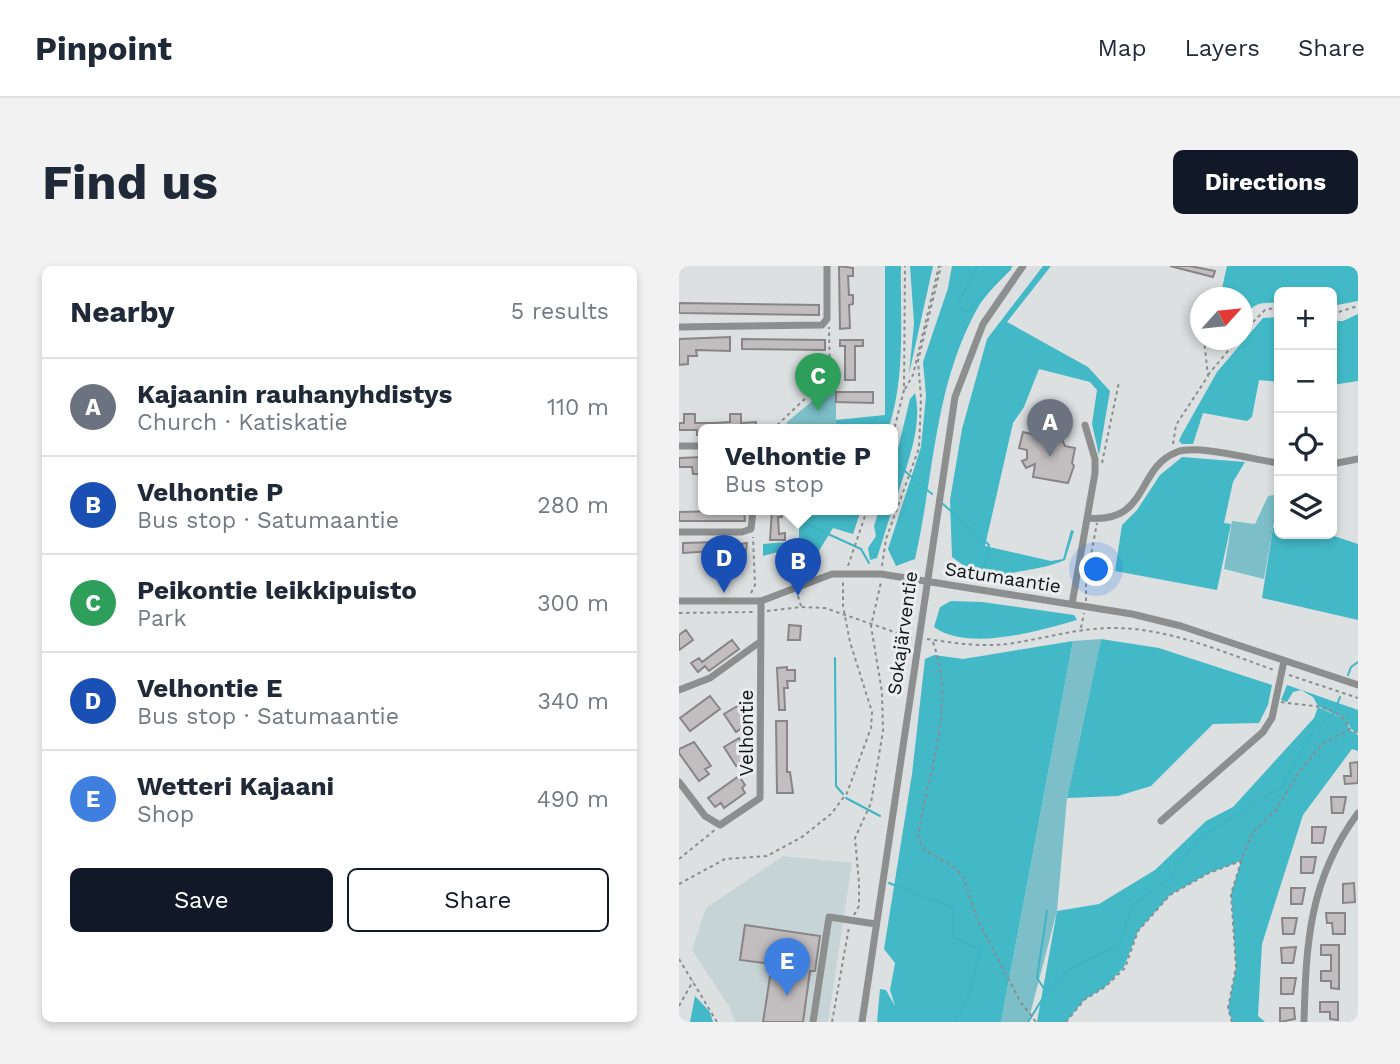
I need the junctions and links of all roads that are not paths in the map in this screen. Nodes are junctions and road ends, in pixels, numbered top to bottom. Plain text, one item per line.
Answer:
1 (827, 266) edge
2 (1023, 266) edge
3 (679, 327) edge
4 (1085, 425) dead end
5 (679, 446) edge
6 (698, 446) edge
7 (1358, 460) edge
8 (1274, 462) edge
9 (1337, 463) edge
10 (752, 515) edge
11 (1087, 518) junction
12 (679, 532) edge
13 (926, 581) junction
14 (679, 601) edge
15 (761, 601) junction
16 (1072, 604) junction
17 (757, 644) dead end
18 (1284, 661) junction
19 (1358, 685) edge
20 (679, 690) edge
21 (679, 782) edge
22 (1358, 813) edge
23 (1161, 821) dead end
24 (876, 924) junction
25 (813, 1022) edge
26 (862, 1022) edge
27 (1304, 1022) edge

1 - 3 street
2 - 13 street, Sokajärventie
4 - 11 street
5 - 6 street
7 - 9 street
8 - 11 street
10 - 12 street
11 - 16 street
13 - 15 street, Satumaantie
13 - 16 street, Satumaantie
13 - 24 street, Sokajärventie
14 - 15 street, Satumaantie
15 - 21 street, Velhontie
16 - 18 street, Satumaantie
17 - 20 street
18 - 19 street, Satumaantie
18 - 23 street
22 - 27 street
24 - 25 street
24 - 26 street, Sokajärventie

